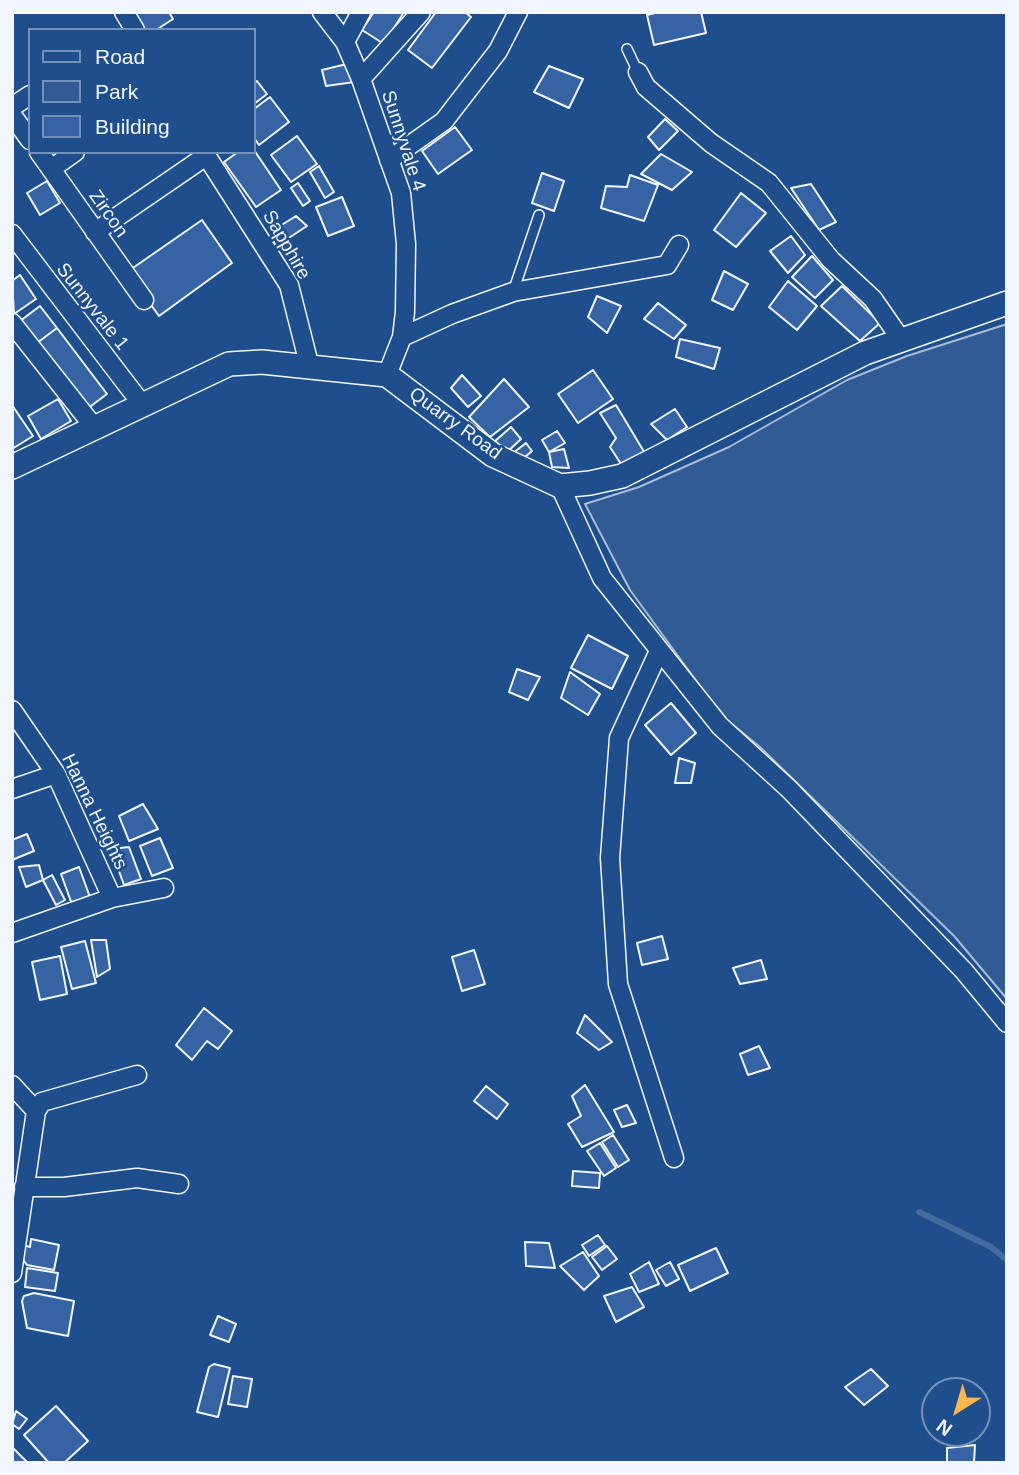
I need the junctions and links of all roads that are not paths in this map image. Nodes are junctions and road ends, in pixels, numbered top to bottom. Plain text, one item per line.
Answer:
1 (322, 12) edge
2 (361, 12) edge
3 (421, 12) edge
4 (518, 12) edge
5 (345, 42) junction
6 (627, 49) dead end
7 (638, 72) joint
8 (362, 79) junction
9 (28, 96) edge
10 (12, 107) edge
11 (12, 116) edge
12 (28, 137) edge
13 (40, 154) edge
14 (72, 154) edge
15 (205, 154) edge
16 (389, 160) junction
17 (51, 169) junction
18 (539, 215) dead end
19 (95, 232) junction
20 (12, 234) edge
21 (679, 245) dead end
22 (513, 292) junction
23 (144, 300) dead end
24 (1007, 303) edge
25 (12, 323) edge
26 (402, 337) junction
27 (900, 338) junction
28 (310, 368) junction
29 (387, 375) junction
30 (141, 404) junction
31 (94, 427) junction
32 (12, 467) edge
33 (560, 486) junction
34 (659, 651) junction
35 (12, 710) edge
36 (56, 774) junction
37 (12, 789) edge
38 (164, 888) dead end
39 (112, 898) junction
40 (12, 933) edge
41 (1007, 1023) edge
42 (137, 1075) dead end
43 (12, 1085) edge
44 (36, 1111) junction
45 (674, 1158) dead end
46 (179, 1184) dead end
47 (24, 1187) junction
48 (12, 1273) edge

1 - 5 street, Sunnyvale 4
2 - 5 street
3 - 8 street
4 - 16 street
5 - 8 street, Sunnyvale 4
6 - 7 lane
7 - 27 street
8 - 16 street, Sunnyvale 4
9 - 10 street
11 - 12 street
13 - 17 street, Zircon
14 - 17 street
15 - 19 street
15 - 28 street, Sapphire
16 - 26 street, Sunnyvale 4
17 - 19 street, Zircon
18 - 22 lane
19 - 23 street, Zircon
20 - 30 street, Sunnyvale 1
21 - 22 street
22 - 26 street
24 - 27 street
25 - 31 street
26 - 29 street, Sunnyvale 4
27 - 33 street
28 - 29 street
28 - 30 street
29 - 33 street, Quarry Road
30 - 31 street
31 - 32 street
33 - 34 street
34 - 41 street
34 - 45 street
35 - 36 street, Hanna Heights
36 - 37 street
36 - 39 street, Hanna Heights
38 - 39 street
39 - 40 street
42 - 44 street
43 - 44 street
44 - 47 street
46 - 47 street
47 - 48 street

